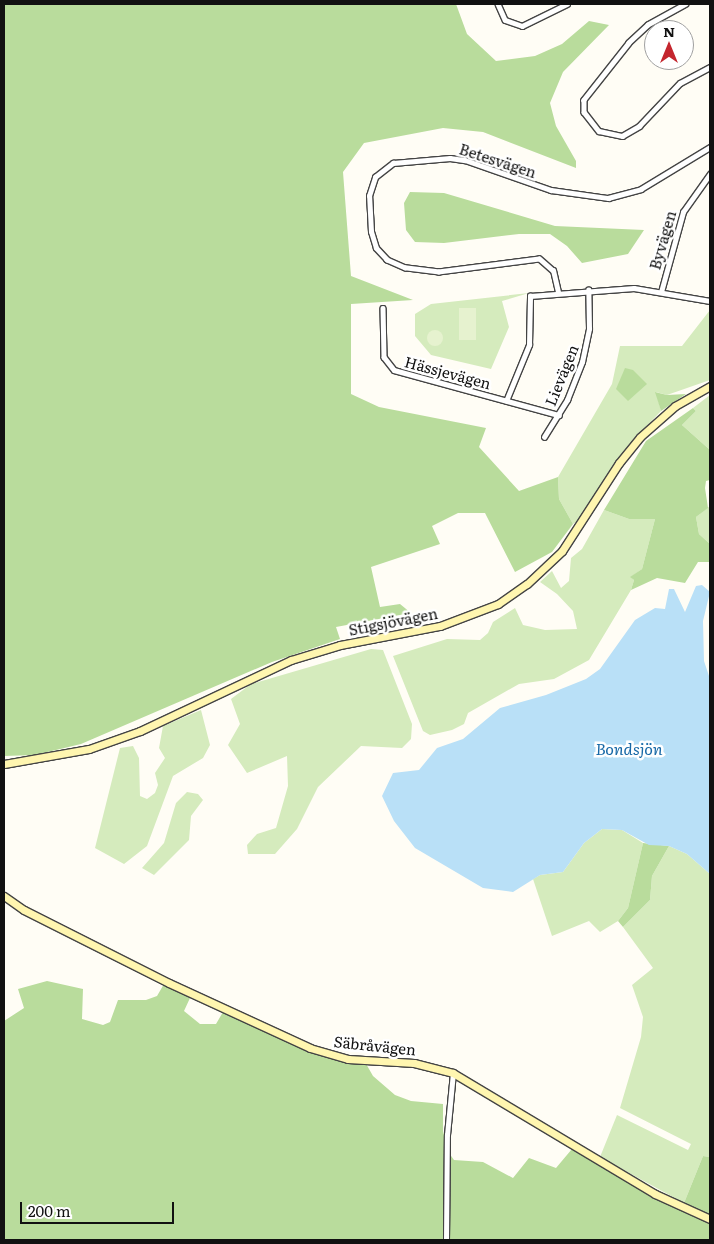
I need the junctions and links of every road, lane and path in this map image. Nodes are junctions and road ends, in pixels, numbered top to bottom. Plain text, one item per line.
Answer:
1 (498, 4) edge
2 (567, 4) edge
3 (686, 4) edge
4 (710, 67) edge
5 (710, 147) edge
6 (710, 174) edge
7 (588, 290) junction
8 (558, 292) junction
9 (661, 292) junction
10 (710, 300) edge
11 (383, 308) dead end
12 (710, 386) edge
13 (506, 401) junction
14 (559, 415) junction
15 (544, 437) dead end
16 (4, 764) edge
17 (4, 896) edge
18 (453, 1073) junction
19 (710, 1219) edge
20 (446, 1240) edge

1 - 2 street
3 - 4 street
5 - 8 street, Betesvägen
6 - 9 street, Byvägen
7 - 8 street
7 - 9 street
7 - 14 street, Lievägen
8 - 13 street
9 - 10 street
11 - 13 street, Hässjevägen
12 - 16 main road, Stigsjövägen
13 - 14 street, Hässjevägen
14 - 15 street, Lievägen
17 - 18 main road, Säbråvägen
18 - 19 main road, Säbråvägen
18 - 20 street

